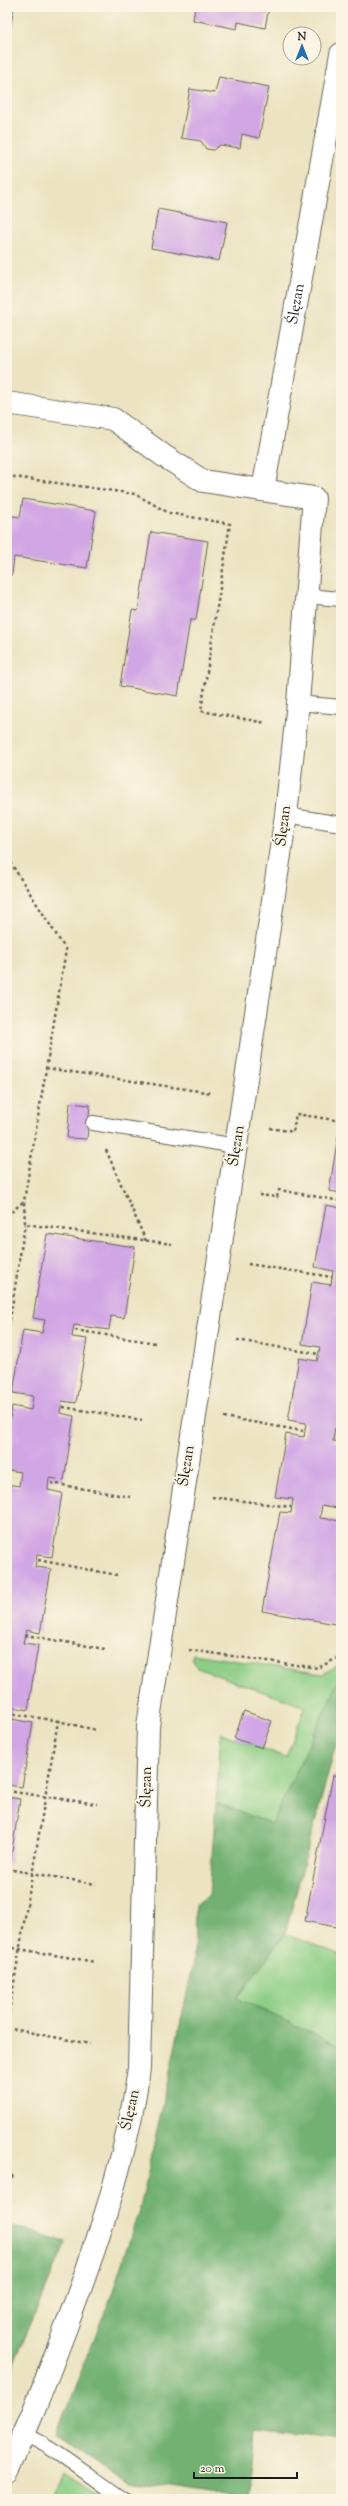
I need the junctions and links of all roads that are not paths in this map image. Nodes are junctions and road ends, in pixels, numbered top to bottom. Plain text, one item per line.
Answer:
1 (341, 54) edge
2 (335, 119) edge
3 (7, 403) edge
4 (263, 490) junction
5 (306, 596) junction
6 (341, 599) edge
7 (298, 703) junction
8 (341, 706) edge
9 (286, 815) junction
10 (341, 824) edge
11 (93, 1123) road end
12 (237, 1146) junction
13 (24, 2434) junction
14 (7, 2470) edge
15 (123, 2499) edge

1 - 2 street, Ślęzan
2 - 4 street, Ślęzan
3 - 4 street, Ślęzan
4 - 5 street, Ślęzan
5 - 6 lane
5 - 7 street, Ślęzan
7 - 8 lane
7 - 9 street, Ślęzan
9 - 10 lane
9 - 12 street, Ślęzan
11 - 12 lane
12 - 13 street, Ślęzan
13 - 14 street, Ślęzan
13 - 15 lane

